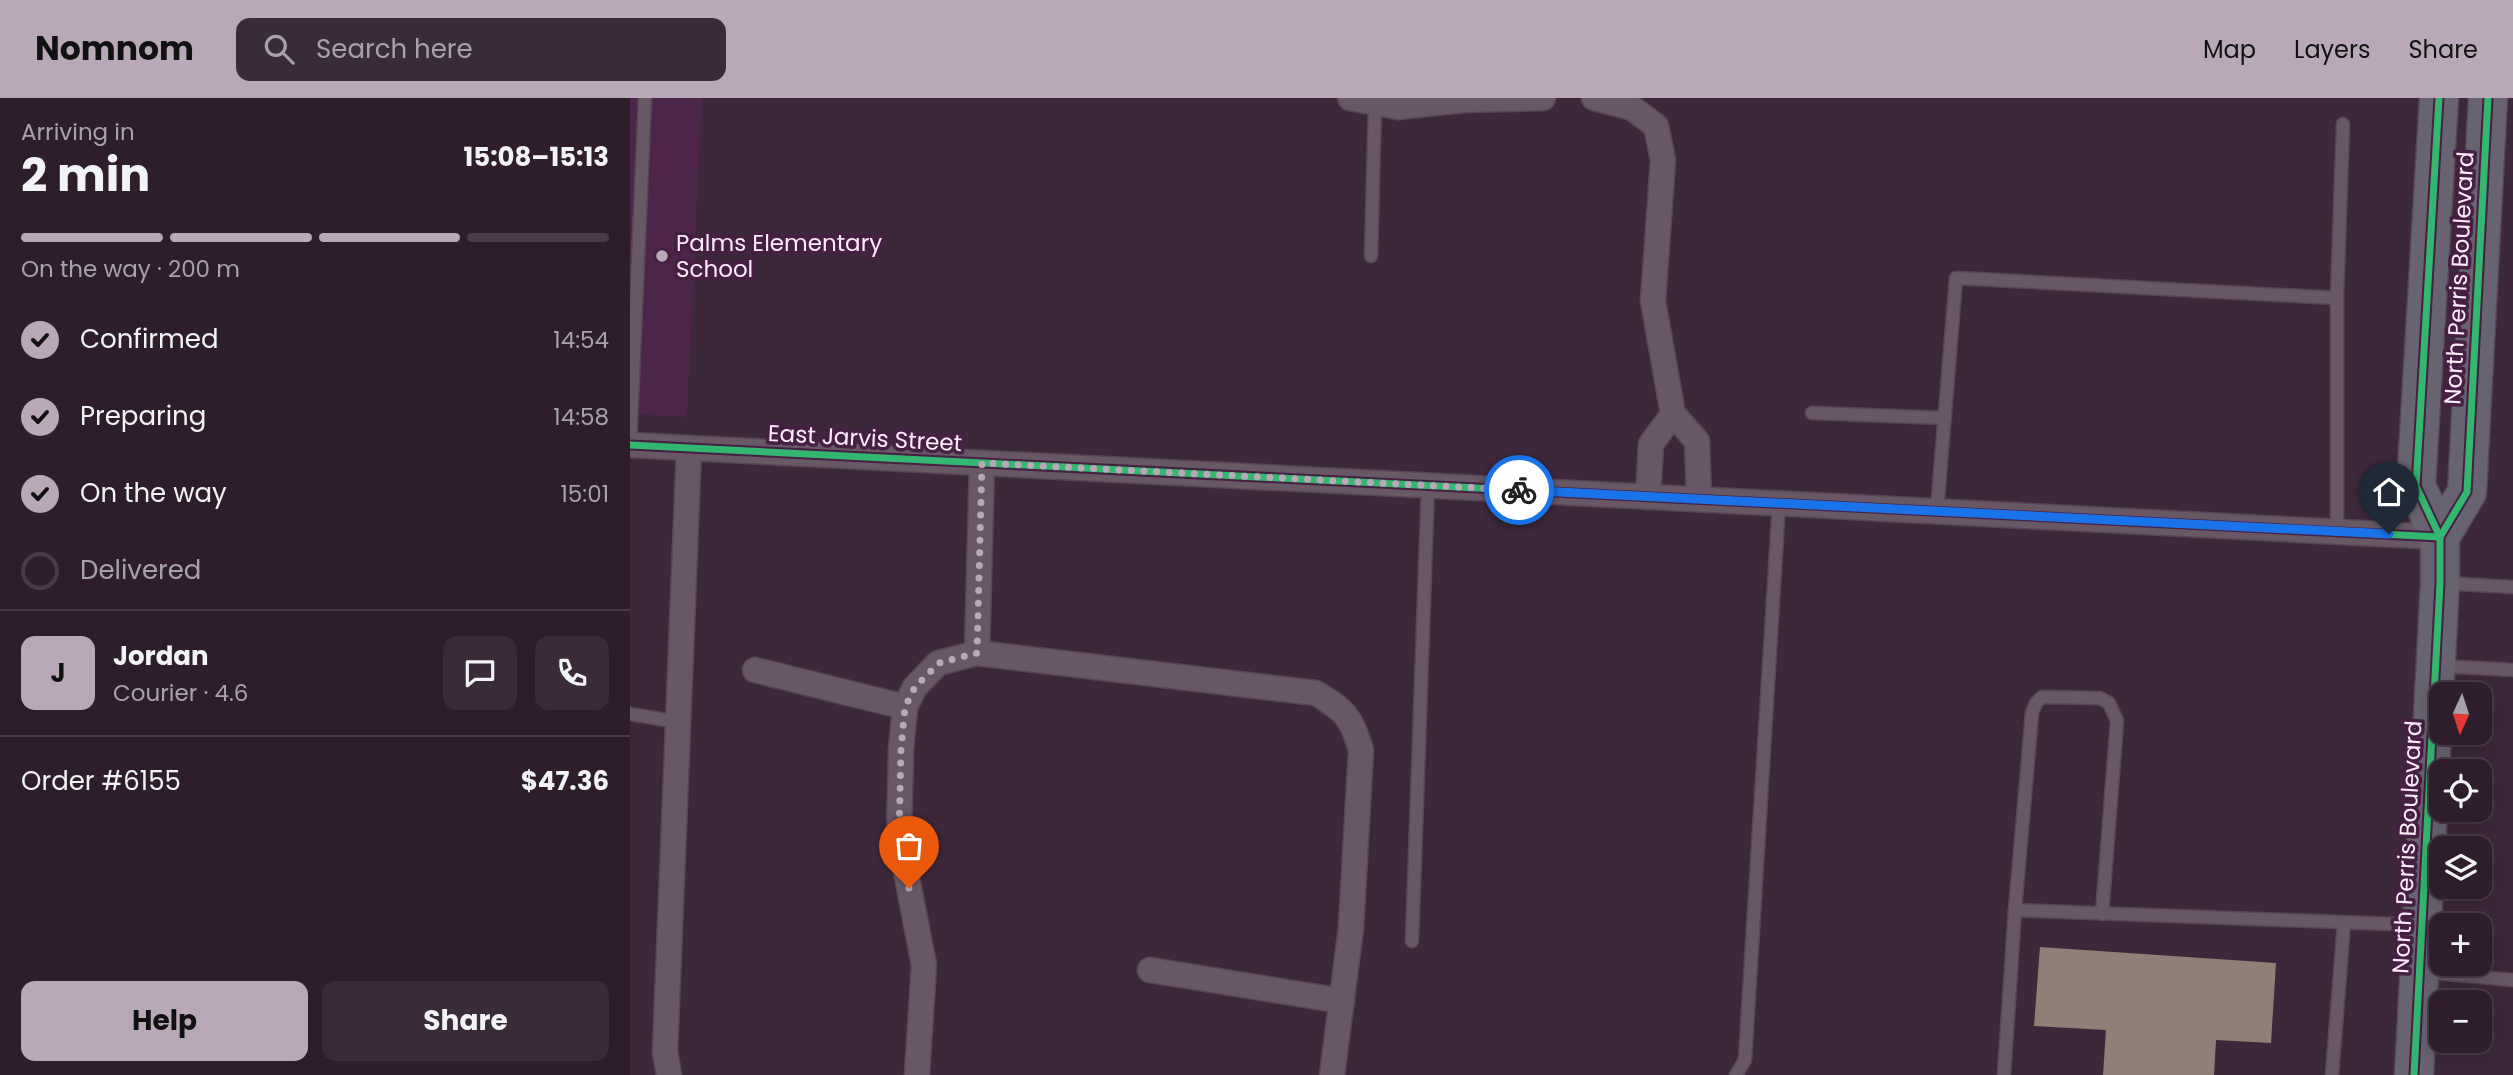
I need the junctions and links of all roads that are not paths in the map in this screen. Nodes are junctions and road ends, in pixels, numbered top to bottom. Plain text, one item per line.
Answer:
1 (645, 98) edge
2 (1350, 98) edge
3 (1543, 98) edge
4 (1594, 98) edge
5 (2439, 98) edge
6 (2488, 98) edge
7 (1375, 102) junction
8 (2343, 124) dead end
9 (1371, 256) dead end
10 (634, 275) edge
11 (2337, 298) junction
12 (632, 345) edge
13 (1812, 413) dead end
14 (1673, 414) junction
15 (1945, 418) junction
16 (630, 445) edge
17 (689, 448) junction
18 (982, 463) junction
19 (1428, 485) junction
20 (1647, 497) junction
21 (1699, 499) junction
22 (1779, 503) junction
23 (1937, 511) junction
24 (2337, 531) junction
25 (2440, 537) junction
26 (2440, 583) junction
27 (2513, 587) edge
28 (977, 653) junction
29 (2436, 666) junction
30 (755, 670) dead end
31 (2513, 670) edge
32 (905, 707) junction
33 (630, 714) edge
34 (678, 722) junction
35 (2015, 910) junction
36 (2102, 914) junction
37 (2344, 923) junction
38 (2422, 925) junction
39 (1412, 941) dead end
40 (1150, 970) dead end
41 (2419, 972) junction
42 (2513, 980) edge
43 (1342, 1001) junction
44 (669, 1075) edge
45 (917, 1075) edge
46 (1332, 1075) edge
47 (1736, 1075) edge
48 (2004, 1075) edge
49 (2332, 1075) edge
50 (2414, 1075) edge

1 - 10 lane
2 - 7 street
3 - 7 street
4 - 14 street
5 - 25 main road, North Perris Boulevard
6 - 25 main road, North Perris Boulevard
7 - 9 lane
8 - 11 lane
10 - 12 lane
11 - 15 lane
11 - 24 lane
12 - 16 lane
13 - 15 lane
14 - 20 street
14 - 21 street
15 - 23 lane
16 - 17 street, East Jarvis Street
17 - 18 street, East Jarvis Street
17 - 34 street
18 - 19 street, East Jarvis Street
18 - 28 street
19 - 20 street, East Jarvis Street
19 - 39 lane
20 - 21 street, East Jarvis Street
21 - 22 street, East Jarvis Street
22 - 23 street, East Jarvis Street
22 - 47 lane
23 - 24 street, East Jarvis Street
24 - 25 street, East Jarvis Street
25 - 26 main road, North Perris Boulevard
26 - 27 lane
26 - 29 main road, North Perris Boulevard
28 - 32 street
28 - 43 street
29 - 31 lane
29 - 38 main road, North Perris Boulevard
30 - 32 street
32 - 45 street
33 - 34 lane
34 - 44 street
35 - 36 lane
35 - 36 lane
35 - 48 lane
36 - 37 lane
37 - 38 lane
37 - 49 lane
38 - 41 main road, North Perris Boulevard
40 - 43 street
41 - 42 lane
41 - 50 main road, North Perris Boulevard
43 - 46 street

